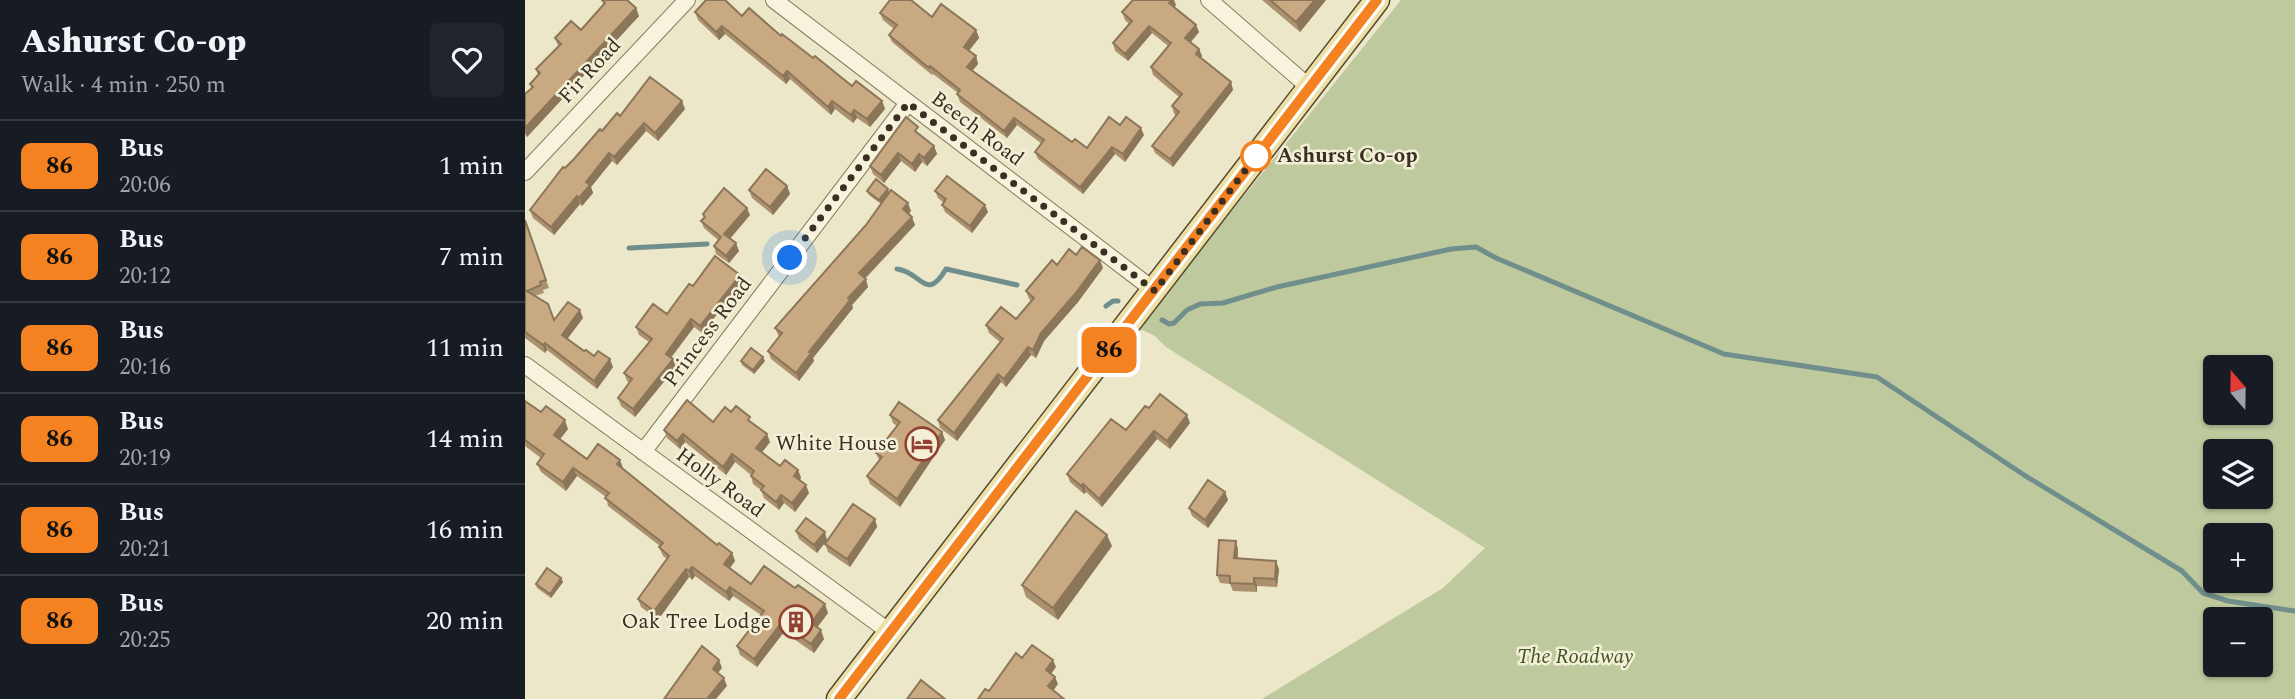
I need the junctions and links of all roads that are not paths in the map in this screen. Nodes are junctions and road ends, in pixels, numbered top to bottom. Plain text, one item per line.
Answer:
1 (687, 0) edge
2 (774, 0) edge
3 (1209, 0) edge
4 (1377, 0) edge
5 (1309, 87) junction
6 (908, 103) junction
7 (525, 172) edge
8 (1155, 291) junction
9 (525, 365) edge
10 (643, 453) junction
11 (891, 633) junction
12 (839, 699) edge

1 - 7 street, Fir Road
2 - 6 street, Beech Road
3 - 5 street
4 - 5 main road
5 - 8 main road
6 - 8 street, Beech Road
6 - 10 street, Princess Road
8 - 11 main road
9 - 10 street, Holly Road
10 - 11 street, Holly Road
11 - 12 main road

